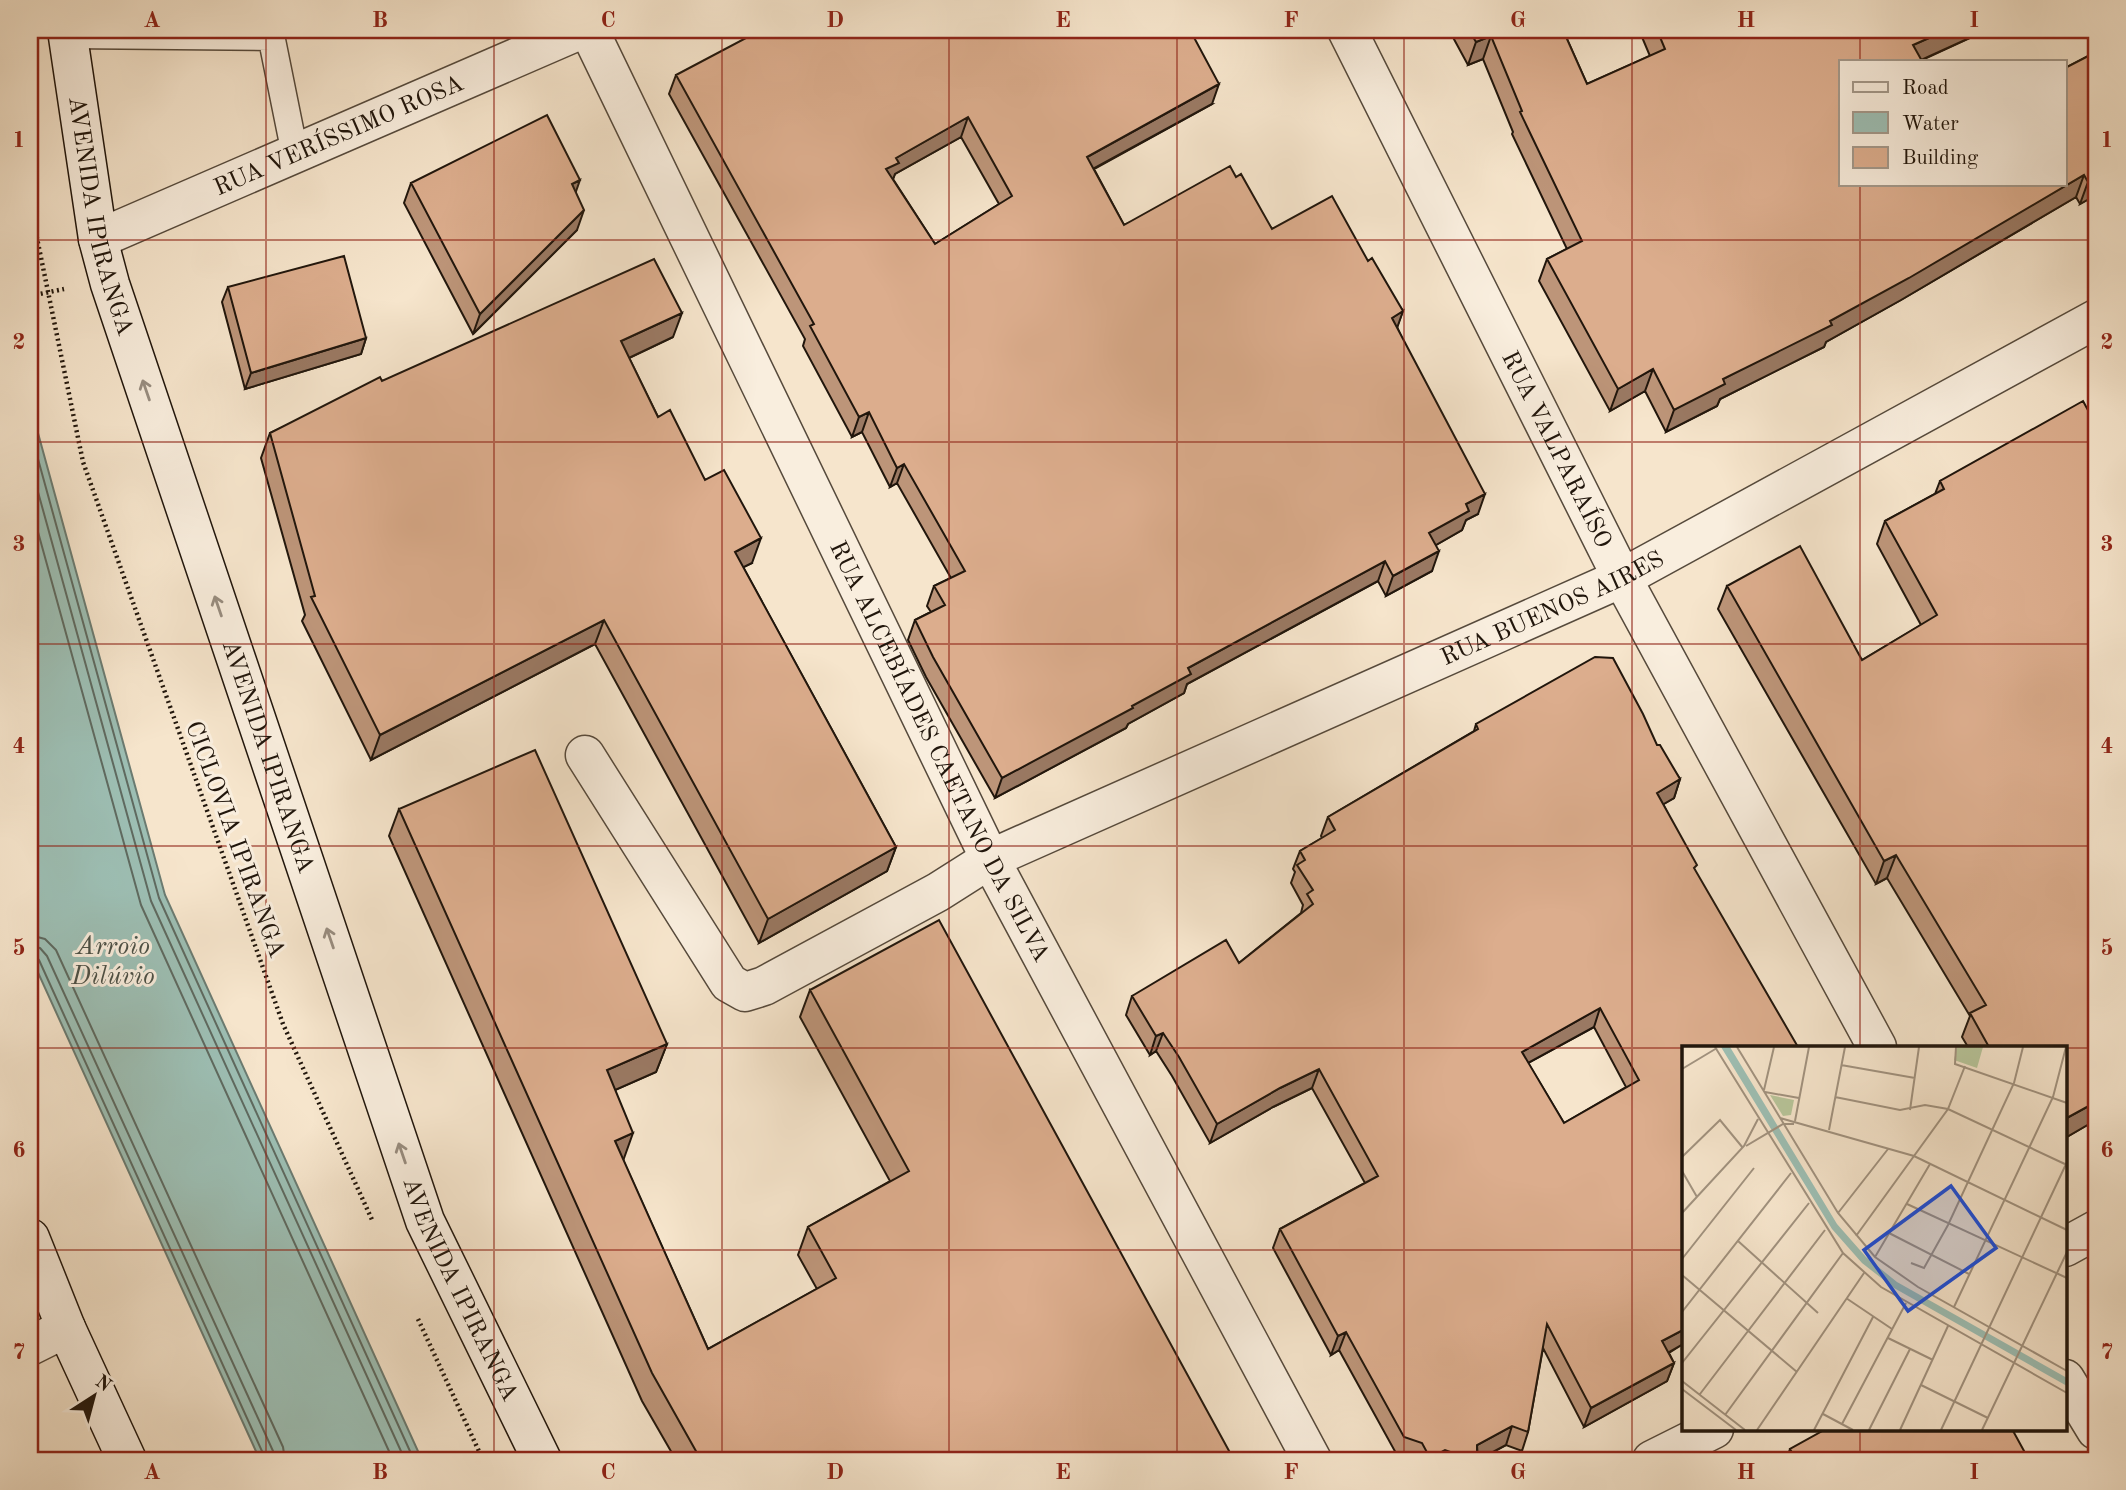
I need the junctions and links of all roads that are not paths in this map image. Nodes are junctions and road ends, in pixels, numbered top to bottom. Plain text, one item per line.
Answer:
1 (580, 30) edge
2 (589, 30) edge
3 (1347, 30) edge
4 (68, 32) edge
5 (271, 33) edge
6 (295, 154) junction
7 (98, 239) junction
8 (2096, 319) edge
9 (1622, 578) junction
10 (585, 755) dead end
11 (990, 859) junction
12 (1876, 1046) edge
13 (2096, 1230) edge
14 (30, 1238) edge
15 (2066, 1246) edge
16 (66, 1328) junction
17 (30, 1346) edge
18 (2066, 1381) edge
19 (1712, 1430) edge
20 (2096, 1430) edge
21 (127, 1460) edge
22 (542, 1460) edge
23 (1312, 1460) edge
24 (1652, 1460) edge

1 - 6 street, RUA VERÍSSIMO ROSA
2 - 11 street, RUA ALCEBÍADES CAETANO DA SILVA
3 - 9 street, RUA VALPARAÍSO
4 - 5 lane
4 - 7 street, AVENIDA IPIRANGA
5 - 6 lane
6 - 7 street, RUA VERÍSSIMO ROSA
22 -> 7 street, AVENIDA IPIRANGA
8 - 9 street, RUA BUENOS AIRES
9 - 11 street, RUA BUENOS AIRES
9 - 12 street, RUA VALPARAÍSO
10 - 11 street, RUA BUENOS AIRES
11 - 23 street, RUA ALCEBÍADES CAETANO DA SILVA
13 - 15 street
14 - 16 street
16 - 17 street
16 - 21 street
18 - 20 street
19 - 24 street

